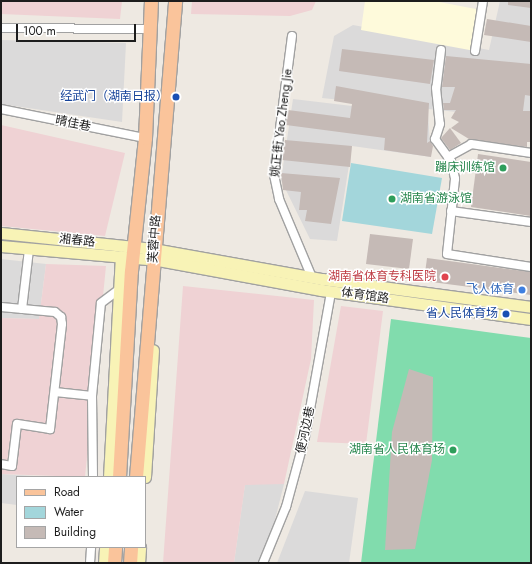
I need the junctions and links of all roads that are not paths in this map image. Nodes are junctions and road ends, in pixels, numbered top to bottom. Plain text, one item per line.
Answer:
1 (151, 1) edge
2 (175, 1) edge
3 (483, 1) edge
4 (1, 28) edge
5 (149, 28) junction
6 (292, 36) dead end
7 (441, 50) dead end
8 (474, 51) dead end
9 (1, 109) edge
10 (145, 138) junction
11 (531, 153) edge
12 (448, 157) junction
13 (451, 211) junction
14 (531, 222) edge
15 (1, 233) edge
16 (1, 246) edge
17 (29, 249) junction
18 (129, 253) junction
19 (155, 256) junction
20 (531, 267) edge
21 (131, 271) junction
22 (311, 275) junction
23 (121, 288) junction
24 (330, 292) junction
25 (1, 307) edge
26 (531, 307) edge
27 (22, 309) junction
28 (531, 319) edge
29 (55, 392) junction
30 (92, 396) junction
31 (1, 464) edge
32 (93, 476) edge
33 (109, 476) edge
34 (119, 476) edge
35 (136, 476) edge
36 (145, 476) edge
37 (91, 548) edge
38 (105, 548) edge
39 (115, 548) edge
40 (131, 548) edge
41 (140, 548) edge
42 (90, 563) edge
43 (104, 563) edge
44 (114, 563) edge
45 (130, 563) edge
46 (139, 563) edge
47 (262, 563) edge

1 - 5 main road, 芙蓉中路
2 - 19 main road, 芙蓉中路
3 - 8 street
4 - 5 street
5 - 10 main road, 芙蓉中路
6 - 22 street, 姚正街 Yao Zheng Jie
7 - 12 street
9 - 10 street, 晴佳巷
10 - 18 main road, 芙蓉中路
11 - 12 street
12 - 13 street
13 - 14 street
13 - 20 street
15 - 18 street, 湘春路
16 - 17 street, 湘春路
17 - 18 street, 湘春路
17 - 27 street
18 - 19 street, 湘春路
18 - 21 main road, 芙蓉中路
18 - 23 street
19 - 22 street, 体育馆路
19 - 24 street, 体育馆路
19 - 35 main road, 芙蓉中路
19 - 36 street, 芙蓉中路
21 - 23 main road
21 - 34 main road, 芙蓉中路
22 - 26 street, 体育馆路
23 - 30 street
23 - 33 street
24 - 28 street, 体育馆路
24 - 47 street, 便河边巷
25 - 27 street
27 - 29 street
29 - 30 street
29 - 31 street
30 - 32 street
37 - 42 street
38 - 43 street
39 - 44 main road
40 - 45 main road
41 - 46 street

